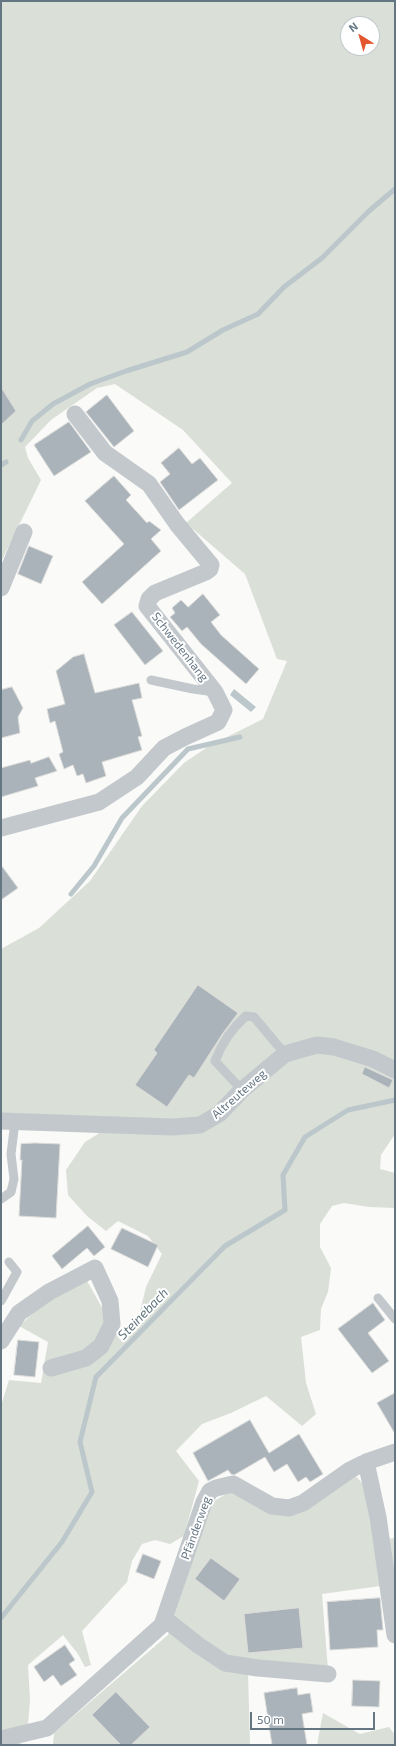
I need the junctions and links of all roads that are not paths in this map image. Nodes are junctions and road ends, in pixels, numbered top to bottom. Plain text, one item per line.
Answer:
1 (75, 414) dead end
2 (24, 532) dead end
3 (1, 588) edge
4 (151, 680) dead end
5 (215, 692) junction
6 (1, 828) edge
7 (285, 1054) junction
8 (395, 1070) edge
9 (242, 1090) junction
10 (8, 1121) edge
11 (1, 1199) edge
12 (9, 1262) dead end
13 (378, 1298) dead end
14 (1, 1301) edge
15 (395, 1319) edge
16 (2, 1334) edge
17 (51, 1368) dead end
18 (395, 1452) edge
19 (366, 1462) junction
20 (165, 1619) junction
21 (395, 1635) edge
22 (328, 1674) dead end
23 (1, 1739) edge

1 - 5 street, Schwedenhang
2 - 3 street
4 - 5 lane
5 - 6 street, Schwedenhang
7 - 8 street, Altreuteweg
7 - 9 street, Altreuteweg
7 - 9 lane
9 - 10 street, Altreuteweg
10 - 11 lane
12 - 14 lane
13 - 15 lane
16 - 17 street
18 - 19 street, Pfänderweg
19 - 20 street, Pfänderweg
19 - 21 street
20 - 22 street
20 - 23 street, Pfänderweg

